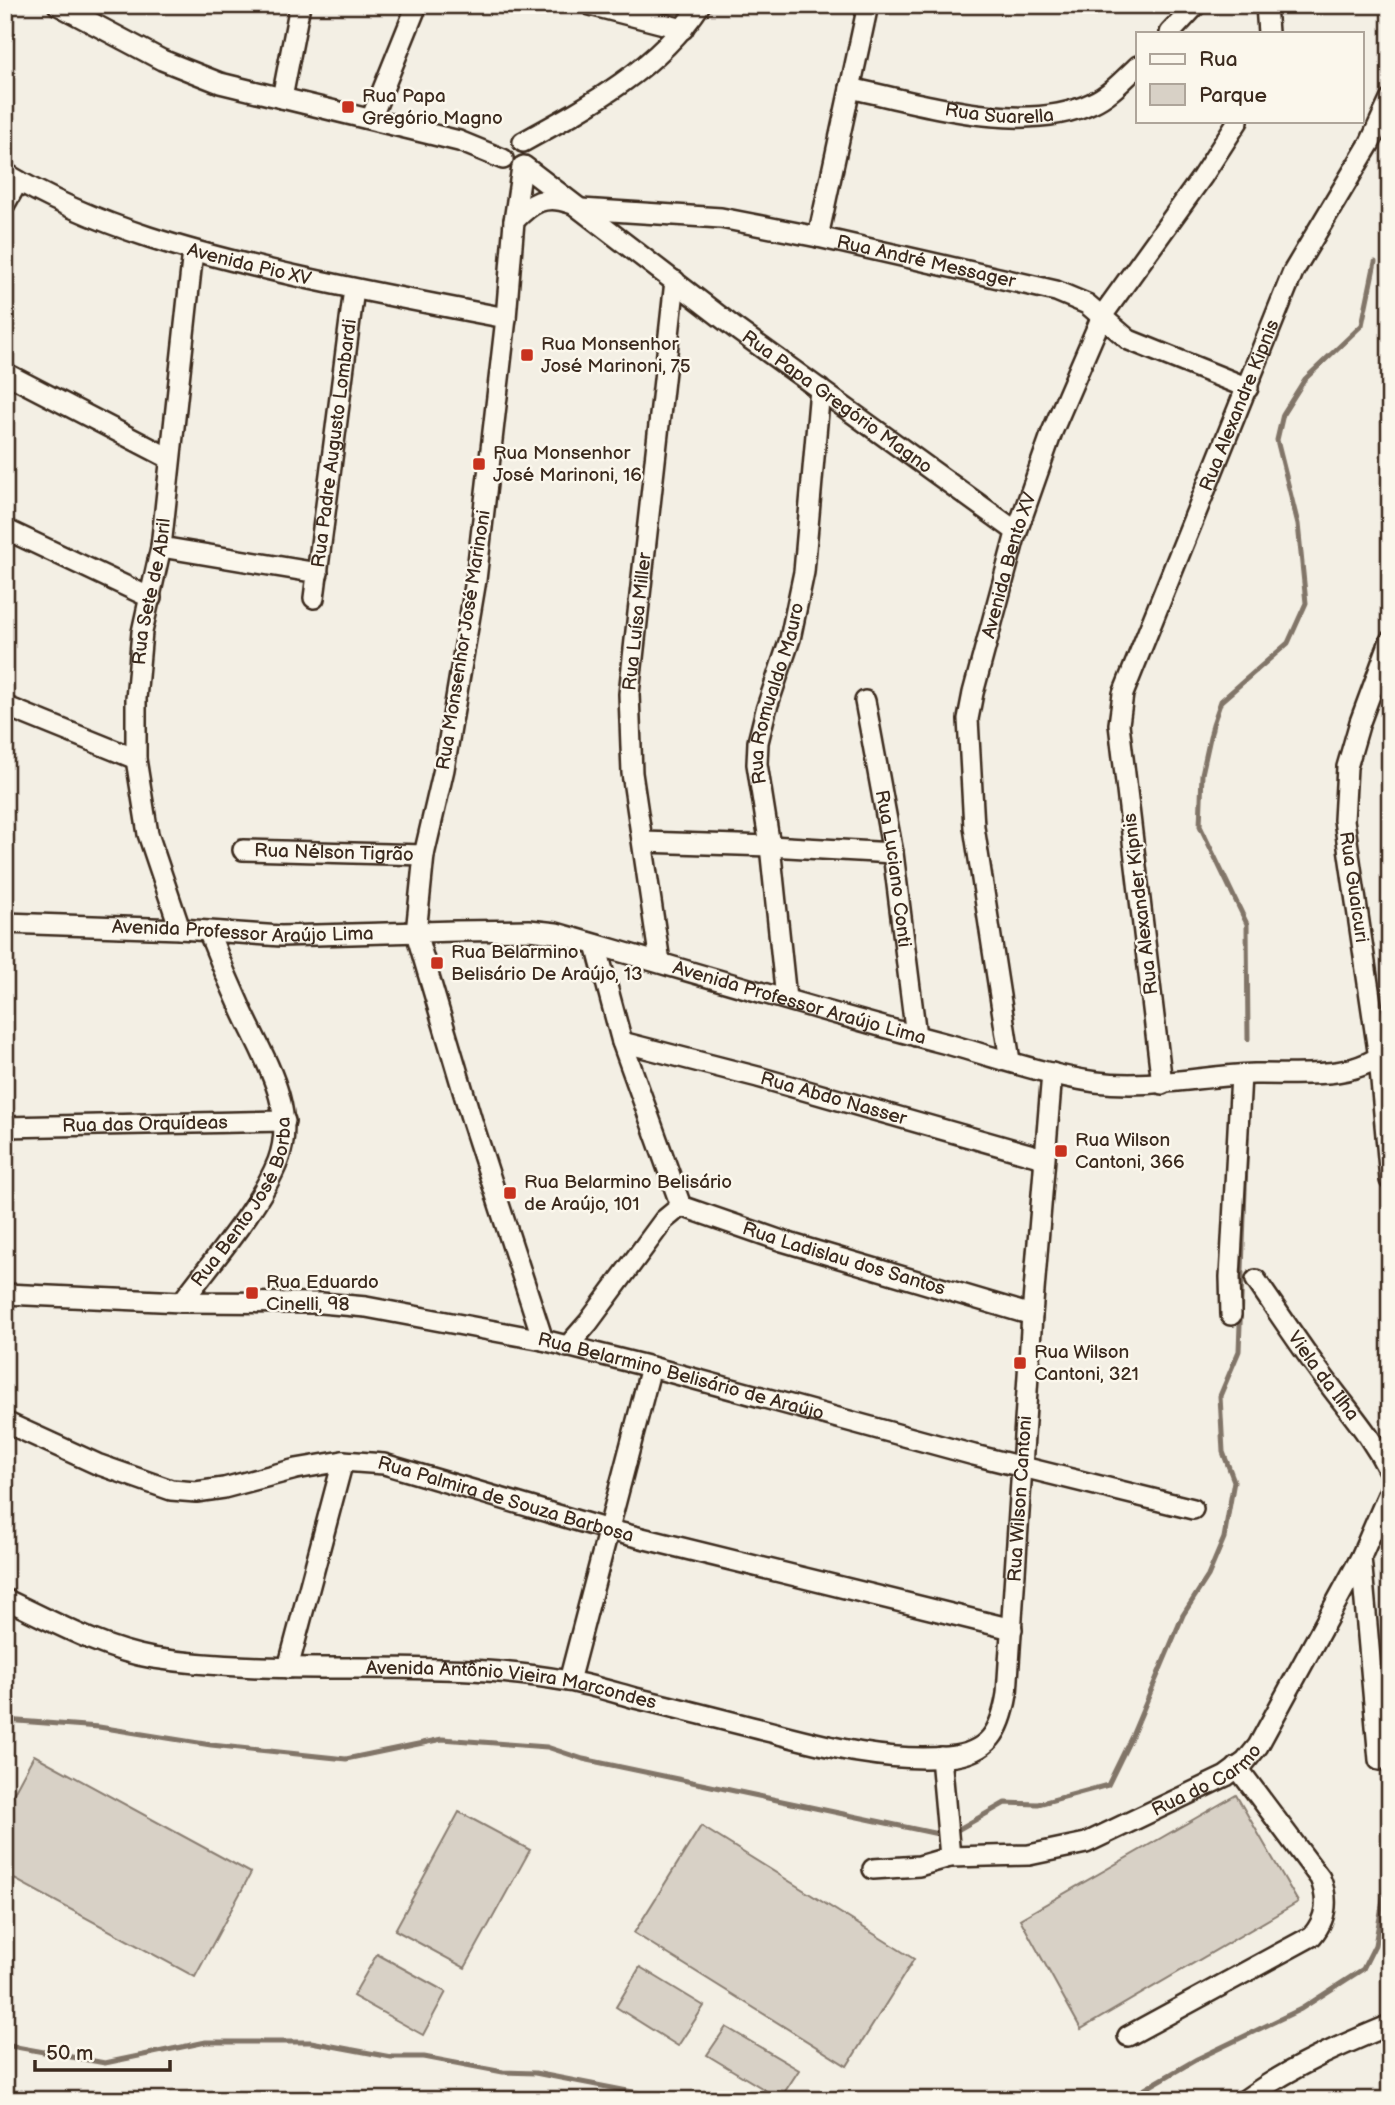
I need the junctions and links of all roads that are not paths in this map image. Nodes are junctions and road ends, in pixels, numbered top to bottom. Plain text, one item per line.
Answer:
1 (58, 5) edge
2 (300, 5) edge
3 (417, 5) edge
4 (590, 5) edge
5 (700, 5) edge
6 (868, 5) edge
7 (1196, 5) edge
8 (1266, 5) edge
9 (616, 8) edge
10 (683, 29) junction
11 (1171, 32) edge
12 (1268, 32) edge
13 (1136, 68) edge
14 (850, 88) junction
15 (282, 98) junction
16 (1390, 100) edge
17 (371, 119) junction
18 (1237, 122) edge
19 (518, 157) junction
20 (12, 177) edge
21 (572, 202) junction
22 (5, 204) edge
23 (514, 221) junction
24 (818, 237) junction
25 (193, 251) junction
26 (675, 281) junction
27 (354, 289) junction
28 (1102, 316) junction
29 (506, 318) junction
30 (5, 373) edge
31 (1248, 388) junction
32 (820, 389) junction
33 (169, 457) junction
34 (5, 529) edge
35 (1017, 532) junction
36 (161, 547) junction
37 (318, 573) junction
38 (151, 598) junction
39 (314, 598) dead end
40 (1390, 641) edge
41 (865, 701) dead end
42 (5, 706) edge
43 (1119, 724) joint
44 (136, 759) junction
45 (643, 842) junction
46 (770, 846) junction
47 (243, 850) dead end
48 (893, 853) junction
49 (424, 855) junction
50 (5, 923) edge
51 (180, 929) junction
52 (209, 933) junction
53 (416, 933) junction
54 (596, 944) junction
55 (660, 962) junction
56 (786, 999) junction
57 (916, 1036) junction
58 (622, 1041) junction
59 (1385, 1053) edge
60 (1010, 1061) junction
61 (1052, 1073) junction
62 (1241, 1075) junction
63 (1162, 1084) junction
64 (285, 1121) junction
65 (5, 1127) edge
66 (1043, 1157) junction
67 (1390, 1180) edge
68 (681, 1206) junction
69 (1256, 1280) dead end
70 (5, 1294) edge
71 (182, 1302) junction
72 (1032, 1314) junction
73 (1231, 1315) dead end
74 (542, 1340) junction
75 (566, 1347) junction
76 (652, 1367) junction
77 (5, 1422) edge
78 (343, 1461) junction
79 (1021, 1467) junction
80 (1390, 1473) edge
81 (1390, 1490) edge
82 (1193, 1509) dead end
83 (609, 1531) junction
84 (1361, 1557) junction
85 (5, 1599) edge
86 (1012, 1629) junction
87 (288, 1668) junction
88 (569, 1681) junction
89 (1004, 1715) joint
90 (941, 1757) junction
91 (1379, 1760) dead end
92 (1237, 1768) junction
93 (950, 1857) junction
94 (873, 1869) dead end
95 (1390, 2025) edge
96 (1128, 2036) dead end
97 (1245, 2100) edge

1 - 15 street
2 - 15 street
3 - 17 street
4 - 9 street
5 - 10 street
6 - 14 street
7 - 11 street
8 - 12 street
9 - 10 street
10 - 19 street
13 - 14 street, Rua Suarella
14 - 24 street
15 - 17 street
16 - 31 street, Rua Alexandre Kipnis
17 - 19 street
18 - 28 street, Avenida Bento XV
19 - 21 street, Rua Papa Gregório Magno
19 - 23 street, Rua Monsenhor José Marinoni
20 - 22 street
20 - 25 street, Avenida Pio XV
21 - 23 street, Rua André Messager
21 - 24 street, Rua André Messager
21 - 26 street, Rua Papa Gregório Magno
23 - 29 street, Rua Monsenhor José Marinoni
24 - 28 street, Rua André Messager
25 - 27 street, Avenida Pio XV
25 - 33 street, Rua Sete de Abril
26 - 32 street, Rua Papa Gregório Magno
26 - 45 street, Rua Luísa Miller
27 - 29 street, Avenida Pio XV
27 - 37 street, Rua Padre Augusto Lombardi
28 - 31 street, Rua André Messager
28 - 35 street, Avenida Bento XV
29 - 49 street, Rua Monsenhor José Marinoni
30 - 33 street
31 - 43 street, Rua Alexandre Kipnis
32 - 35 street, Rua Papa Gregório Magno
32 - 46 street, Rua Romualdo Mauro
33 - 36 street, Rua Sete de Abril
34 - 38 street
35 - 60 street, Avenida Bento XV
36 - 37 street
36 - 38 street, Rua Sete de Abril
37 - 39 street, Rua Padre Augusto Lombardi
38 - 44 street, Rua Sete de Abril
40 - 59 street, Rua Guaicuri
41 - 48 street, Rua Luciano Conti
42 - 44 street
43 - 63 street, Rua Alexander Kipnis
44 - 51 street, Rua Sete de Abril
45 - 46 street
45 - 55 street, Rua Luísa Miller
46 - 48 street
46 - 56 street, Rua Romualdo Mauro
47 - 49 street, Rua Nélson Tigrão
48 - 57 street, Rua Luciano Conti
49 - 53 street, Rua Monsenhor José Marinoni
50 - 51 street, Avenida Professor Araújo Lima
51 - 52 street, Avenida Professor Araújo Lima
52 - 53 street, Avenida Professor Araújo Lima
52 - 64 street, Rua Bento José Borba
53 - 54 street, Avenida Professor Araújo Lima
53 - 74 street, Rua Belarmino Belisário de Araújo
54 - 55 street, Avenida Professor Araújo Lima
54 - 58 street
55 - 56 street, Avenida Professor Araújo Lima
56 - 57 street, Avenida Professor Araújo Lima
57 - 60 street, Avenida Professor Araújo Lima
58 - 66 street, Rua Abdo Nasser
58 - 68 street
59 - 62 street, Avenida Professor Araújo Lima
59 - 67 street, Rua Guaicuri
60 - 61 street, Avenida Professor Araújo Lima
61 - 63 street, Avenida Professor Araújo Lima
61 - 66 street, Rua Wilson Cantoni
62 - 63 street, Avenida Professor Araújo Lima
62 - 73 street
64 - 65 street, Rua das Orquídeas
64 - 71 street, Rua Bento José Borba
66 - 72 street, Rua Wilson Cantoni
68 - 72 street, Rua Ladislau dos Santos
68 - 75 street
69 - 80 street, Viela da Ilha
70 - 71 street, Rua Bento José Borba
71 - 74 street
72 - 79 street, Rua Wilson Cantoni
74 - 75 street, Rua Belarmino Belisário de Araújo
75 - 76 street, Rua Belarmino Belisário de Araújo
76 - 79 street, Rua Belarmino Belisário de Araújo
76 - 83 street
77 - 78 street, Rua Palmira de Souza Barbosa
78 - 83 street, Rua Palmira de Souza Barbosa
78 - 87 street
79 - 82 street, Rua Belarmino Belisário de Araújo
79 - 86 street, Rua Wilson Cantoni
81 - 84 street, Rua do Carmo
83 - 86 street, Rua Palmira de Souza Barbosa
83 - 88 street
84 - 91 street
84 - 92 street, Rua do Carmo
85 - 87 street, Avenida Antônio Vieira Marcondes
86 - 89 street, Rua Wilson Cantoni
87 - 88 street, Avenida Antônio Vieira Marcondes
88 - 90 street, Avenida Antônio Vieira Marcondes
89 - 90 street, Avenida Antônio Vieira Marcondes
90 - 93 street
92 - 93 street, Rua do Carmo
92 - 96 street
93 - 94 street, Rua do Carmo
95 - 97 street

